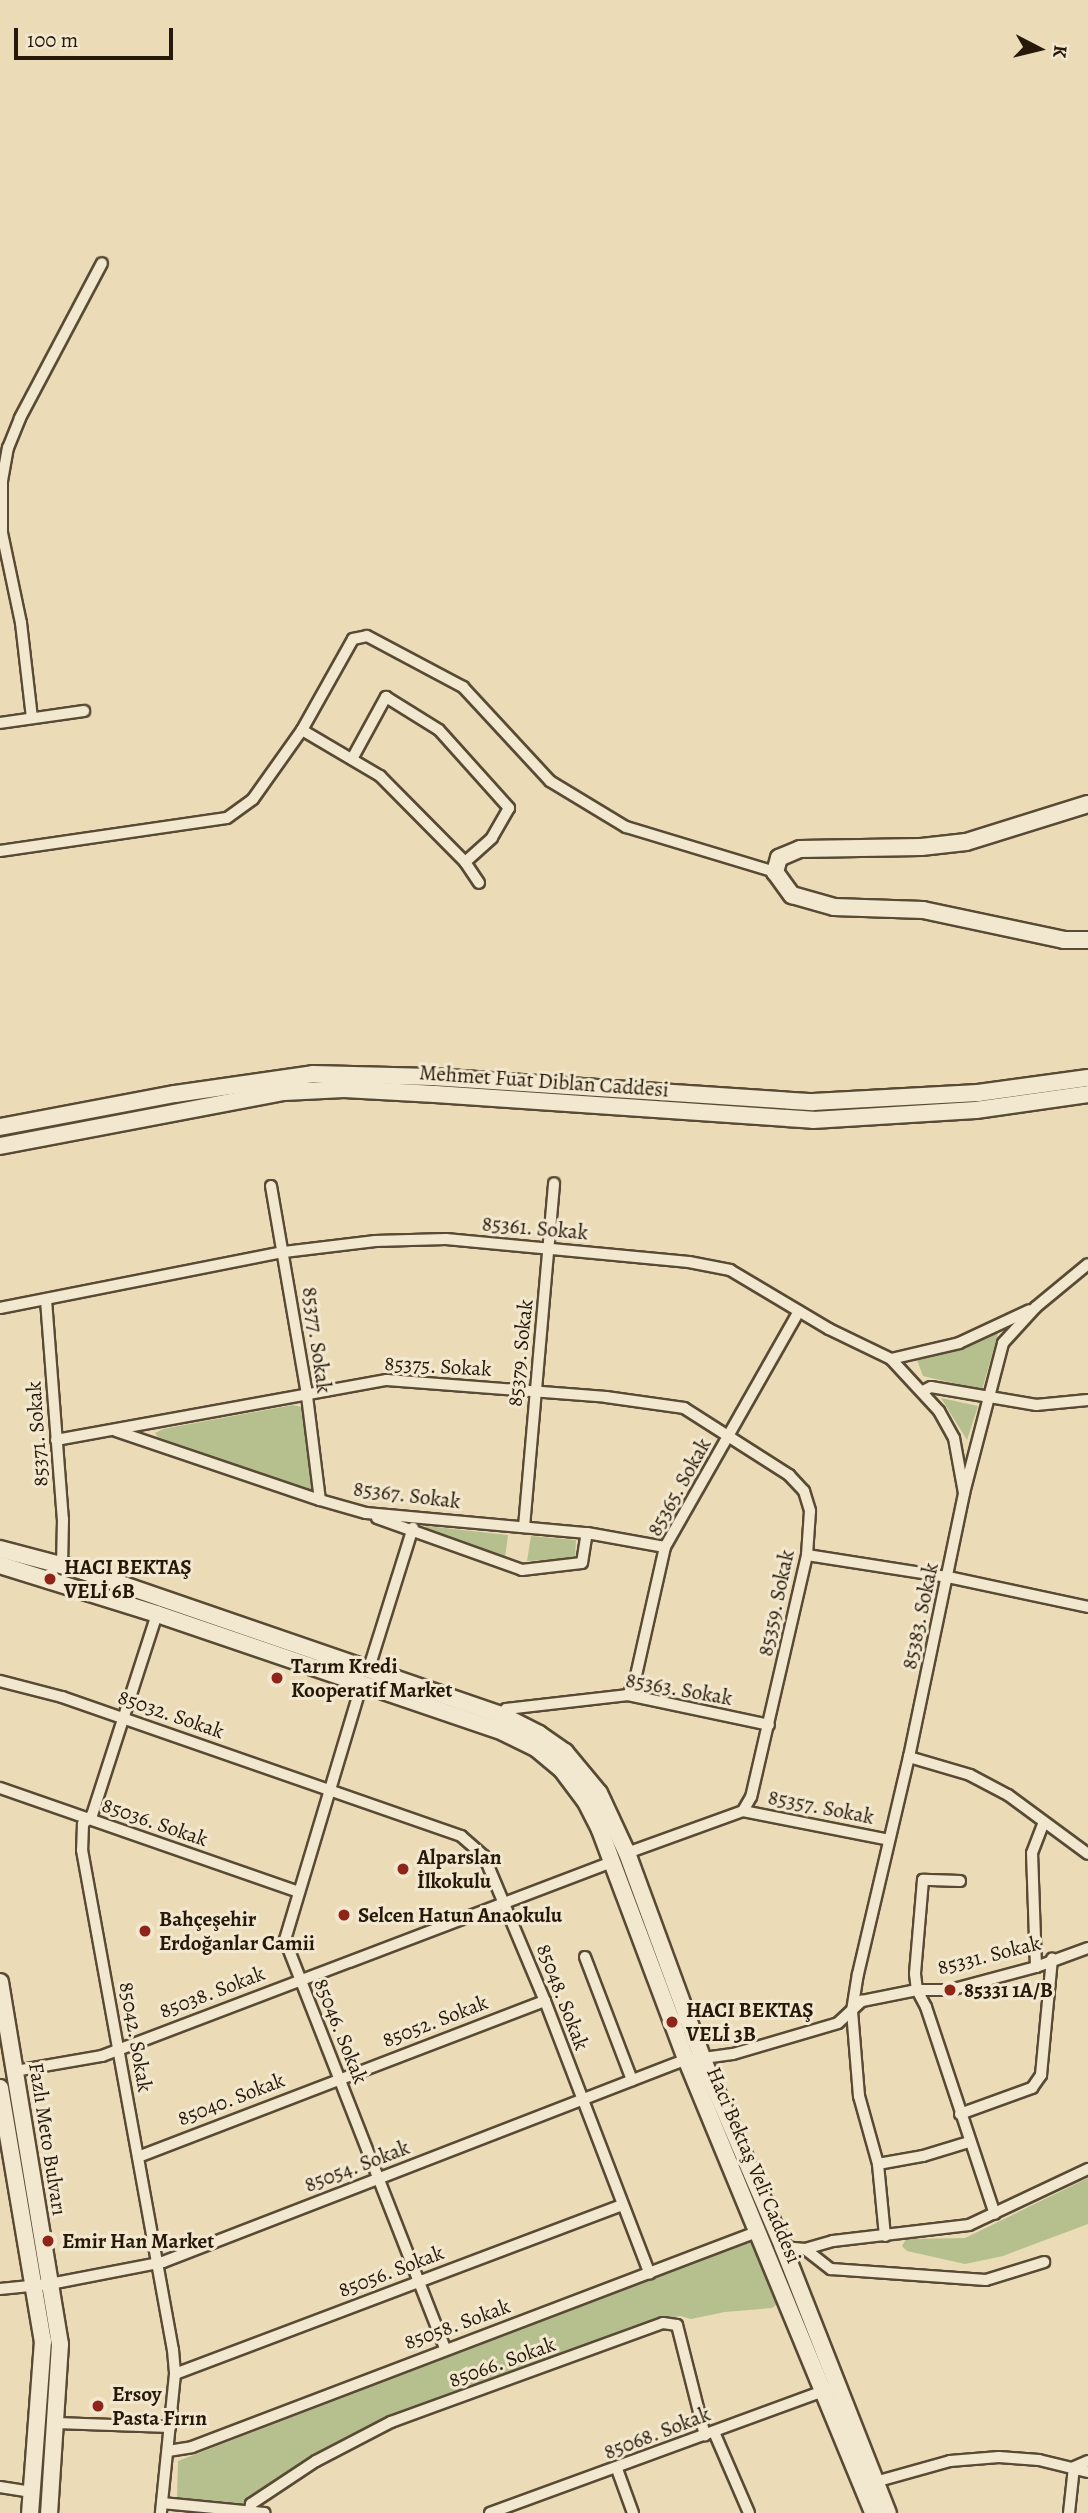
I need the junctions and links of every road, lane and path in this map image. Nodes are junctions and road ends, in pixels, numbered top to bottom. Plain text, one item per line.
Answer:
1 (102, 263) dead end
2 (84, 711) dead end
3 (32, 718) junction
4 (0, 723) edge
5 (302, 730) junction
6 (352, 759) junction
7 (1088, 804) edge
8 (0, 851) edge
9 (465, 862) junction
10 (775, 872) junction
11 (479, 883) dead end
12 (1088, 940) edge
13 (1088, 1078) edge
14 (1088, 1094) edge
15 (0, 1127) edge
16 (0, 1146) edge
17 (554, 1183) dead end
18 (271, 1186) dead end
19 (550, 1248) junction
20 (284, 1252) junction
21 (1088, 1264) edge
22 (46, 1300) junction
23 (1036, 1307) junction
24 (0, 1308) edge
25 (799, 1311) junction
26 (891, 1359) junction
27 (923, 1391) junction
28 (535, 1392) junction
29 (305, 1394) junction
30 (989, 1398) junction
31 (1088, 1400) edge
32 (113, 1429) junction
33 (728, 1438) junction
34 (56, 1440) junction
35 (964, 1493) junction
36 (320, 1500) junction
37 (366, 1513) junction
38 (416, 1519) junction
39 (524, 1527) junction
40 (412, 1533) junction
41 (587, 1533) junction
42 (665, 1546) junction
43 (0, 1549) edge
44 (807, 1555) junction
45 (0, 1565) edge
46 (62, 1565) junction
47 (948, 1577) junction
48 (1088, 1607) edge
49 (157, 1614) junction
50 (369, 1668) junction
51 (0, 1681) edge
52 (362, 1683) junction
53 (628, 1695) junction
54 (502, 1715) junction
55 (124, 1718) junction
56 (769, 1725) junction
57 (909, 1757) junction
58 (0, 1788) edge
59 (328, 1789) junction
60 (743, 1811) junction
61 (88, 1819) junction
62 (1044, 1822) junction
63 (889, 1840) junction
64 (627, 1853) junction
65 (1088, 1853) edge
66 (612, 1862) junction
67 (960, 1881) dead end
68 (298, 1892) junction
69 (505, 1901) junction
70 (1088, 1948) edge
71 (585, 1957) dead end
72 (1052, 1959) junction
73 (1035, 1967) junction
74 (300, 1979) junction
75 (0, 1982) edge
76 (917, 1990) junction
77 (545, 2001) junction
78 (852, 2011) junction
79 (118, 2049) junction
80 (695, 2060) junction
81 (15, 2071) junction
82 (339, 2078) junction
83 (632, 2080) junction
84 (0, 2088) edge
85 (582, 2100) junction
86 (960, 2114) junction
87 (970, 2142) junction
88 (138, 2157) junction
89 (878, 2164) junction
90 (1088, 2169) edge
91 (379, 2178) junction
92 (622, 2205) junction
93 (995, 2214) junction
94 (759, 2231) junction
95 (885, 2236) junction
96 (783, 2247) junction
97 (804, 2249) junction
98 (1044, 2262) dead end
99 (157, 2264) junction
100 (650, 2274) junction
101 (418, 2281) junction
102 (42, 2284) junction
103 (0, 2289) edge
104 (444, 2348) junction
105 (175, 2374) junction
106 (831, 2388) junction
107 (56, 2423) junction
108 (170, 2427) junction
109 (709, 2434) junction
110 (168, 2451) junction
111 (1088, 2461) edge
112 (1074, 2468) junction
113 (617, 2469) junction
114 (1088, 2472) edge
115 (875, 2482) junction
116 (0, 2487) edge
117 (32, 2492) junction
118 (161, 2508) edge
119 (250, 2510) junction
120 (30, 2513) edge
121 (48, 2513) edge
122 (264, 2513) edge
123 (490, 2513) edge
124 (633, 2513) edge
125 (749, 2513) edge
126 (873, 2513) edge
127 (888, 2513) edge
128 (1069, 2513) edge

1 - 3 street
2 - 3 street
3 - 4 street
5 - 6 street
5 - 8 street
5 - 10 street
6 - 9 street
6 - 9 street
7 - 10 main road
9 - 11 street
10 - 12 main road
13 - 15 main road, Mehmet Fuat Diblan Caddesi
14 - 16 main road, Mehmet Fuat Diblan Caddesi
17 - 19 street, 85379. Sokak
18 - 20 street, 85377. Sokak
19 - 20 street, 85361. Sokak
19 - 25 street, 85361. Sokak
19 - 28 street, 85379. Sokak
20 - 22 street, 85361. Sokak
20 - 29 street, 85377. Sokak
21 - 23 street, 85383. Sokak
22 - 24 street, 85361. Sokak
22 - 34 street, 85371. Sokak
23 - 26 street
23 - 30 street, 85383. Sokak
25 - 26 street, 85361. Sokak
25 - 33 street, 85365. Sokak
26 - 27 street, 85361. Sokak
27 - 30 street
27 - 35 street, 85361. Sokak
28 - 29 street, 85375. Sokak
28 - 33 street, 85375. Sokak
28 - 39 street, 85379. Sokak
29 - 32 street, 85375. Sokak
29 - 36 street, 85377. Sokak
30 - 31 street
30 - 35 street, 85383. Sokak
32 - 34 street, 85375. Sokak
32 - 36 street, 85367. Sokak
33 - 42 street, 85365. Sokak
33 - 44 street, 85359. Sokak
34 - 46 street, 85371. Sokak
35 - 47 street, 85383. Sokak
36 - 37 street, 85367. Sokak
37 - 38 street, 85367. Sokak
37 - 40 street
38 - 39 street, 85367. Sokak
38 - 40 street
39 - 41 street, 85367. Sokak
40 - 41 street
40 - 50 street
41 - 42 street, 85367. Sokak
42 - 53 street, 85365. Sokak
43 - 46 main road, Haci Bektaş Veli Caddesi
44 - 47 street
44 - 56 street, 85359. Sokak
45 - 49 main road, Haci Bektaş Veli Caddesi
46 - 50 main road, Haci Bektaş Veli Caddesi
47 - 48 street
47 - 57 street, 85383. Sokak
49 - 52 main road, Haci Bektaş Veli Caddesi
49 - 55 street, 85042. Sokak
50 - 54 main road, Haci Bektaş Veli Caddesi
51 - 55 street, 85032. Sokak
52 - 59 street, 85046. Sokak
52 - 66 main road, Haci Bektaş Veli Caddesi
53 - 54 street, 85363. Sokak
53 - 56 street, 85363. Sokak
54 - 64 main road, Haci Bektaş Veli Caddesi
55 - 59 street, 85032. Sokak
55 - 61 street, 85042. Sokak
56 - 60 street, 85359. Sokak
57 - 62 street
57 - 63 street, 85383. Sokak
58 - 61 street, 85036. Sokak
59 - 68 street, 85046. Sokak
59 - 69 street, 85048. Sokak
60 - 63 street, 85357. Sokak
60 - 64 street, 85357. Sokak
61 - 68 street, 85036. Sokak
61 - 79 street, 85042. Sokak
62 - 65 street
62 - 73 street
63 - 78 street, 85383. Sokak
64 - 80 main road, Haci Bektaş Veli Caddesi
66 - 69 street, 85038. Sokak
66 - 80 main road, Haci Bektaş Veli Caddesi
67 - 76 street
68 - 74 street, 85046. Sokak
69 - 74 street, 85038. Sokak
69 - 77 street, 85048. Sokak
70 - 72 street, 85331. Sokak
71 - 83 street
72 - 73 street, 85331. Sokak
72 - 86 street
73 - 76 street, 85331. Sokak
74 - 79 street, 85038. Sokak
74 - 82 street, 85046. Sokak
75 - 81 main road, Fazlı Meto Bulvarı
76 - 78 street, 85331. Sokak
76 - 86 street
77 - 82 street, 85052. Sokak
77 - 85 street, 85048. Sokak
78 - 80 street, 85331. Sokak
78 - 89 street, 85383. Sokak
79 - 81 street, 85038. Sokak
79 - 88 street, 85042. Sokak
80 - 83 street, 85054. Sokak
80 - 94 main road, Haci Bektaş Veli Caddesi
80 - 96 main road, Haci Bektaş Veli Caddesi
81 - 102 main road, Fazlı Meto Bulvarı
82 - 88 street, 85040. Sokak
82 - 91 street, 85046. Sokak
83 - 85 street, 85054. Sokak
84 - 102 main road, Fazlı Meto Bulvarı
85 - 91 street, 85054. Sokak
85 - 92 street, 85048. Sokak
86 - 87 street
87 - 89 street
87 - 93 street
88 - 99 street, 85042. Sokak
89 - 95 street, 85383. Sokak
90 - 93 street
91 - 99 street, 85054. Sokak
91 - 101 street, 85046. Sokak
92 - 100 street, 85048. Sokak
92 - 101 street, 85056. Sokak
93 - 95 street
94 - 100 street, 85058. Sokak
94 - 106 main road, Haci Bektaş Veli Caddesi
95 - 97 street
96 - 97 street
96 - 106 main road, Haci Bektaş Veli Caddesi
97 - 98 street
99 - 102 street, 85054. Sokak
99 - 105 street, 85042. Sokak
100 - 104 street, 85058. Sokak
101 - 104 street, 85046. Sokak
101 - 105 street, 85056. Sokak
102 - 103 street, 85054. Sokak
102 - 107 main road, Fazlı Meto Bulvarı
102 - 117 main road, Fazlı Meto Bulvarı
104 - 110 street, 85058. Sokak
105 - 108 street, 85042. Sokak
106 - 109 street, 85068. Sokak
106 - 115 main road, Haci Bektaş Veli Caddesi
106 - 126 main road, Haci Bektaş Veli Caddesi
107 - 108 street
107 - 121 main road, Fazlı Meto Bulvarı
108 - 110 street, 85042. Sokak
109 - 113 street, 85068. Sokak
109 - 119 street, 85066. Sokak
109 - 125 street
110 - 118 street, 85042. Sokak
111 - 112 street
112 - 114 street
112 - 115 street
112 - 128 street
113 - 123 street, 85068. Sokak
113 - 124 street
115 - 127 main road, Haci Bektaş Veli Caddesi
116 - 117 street
117 - 120 main road, Fazlı Meto Bulvarı
118 - 119 street
119 - 122 street

